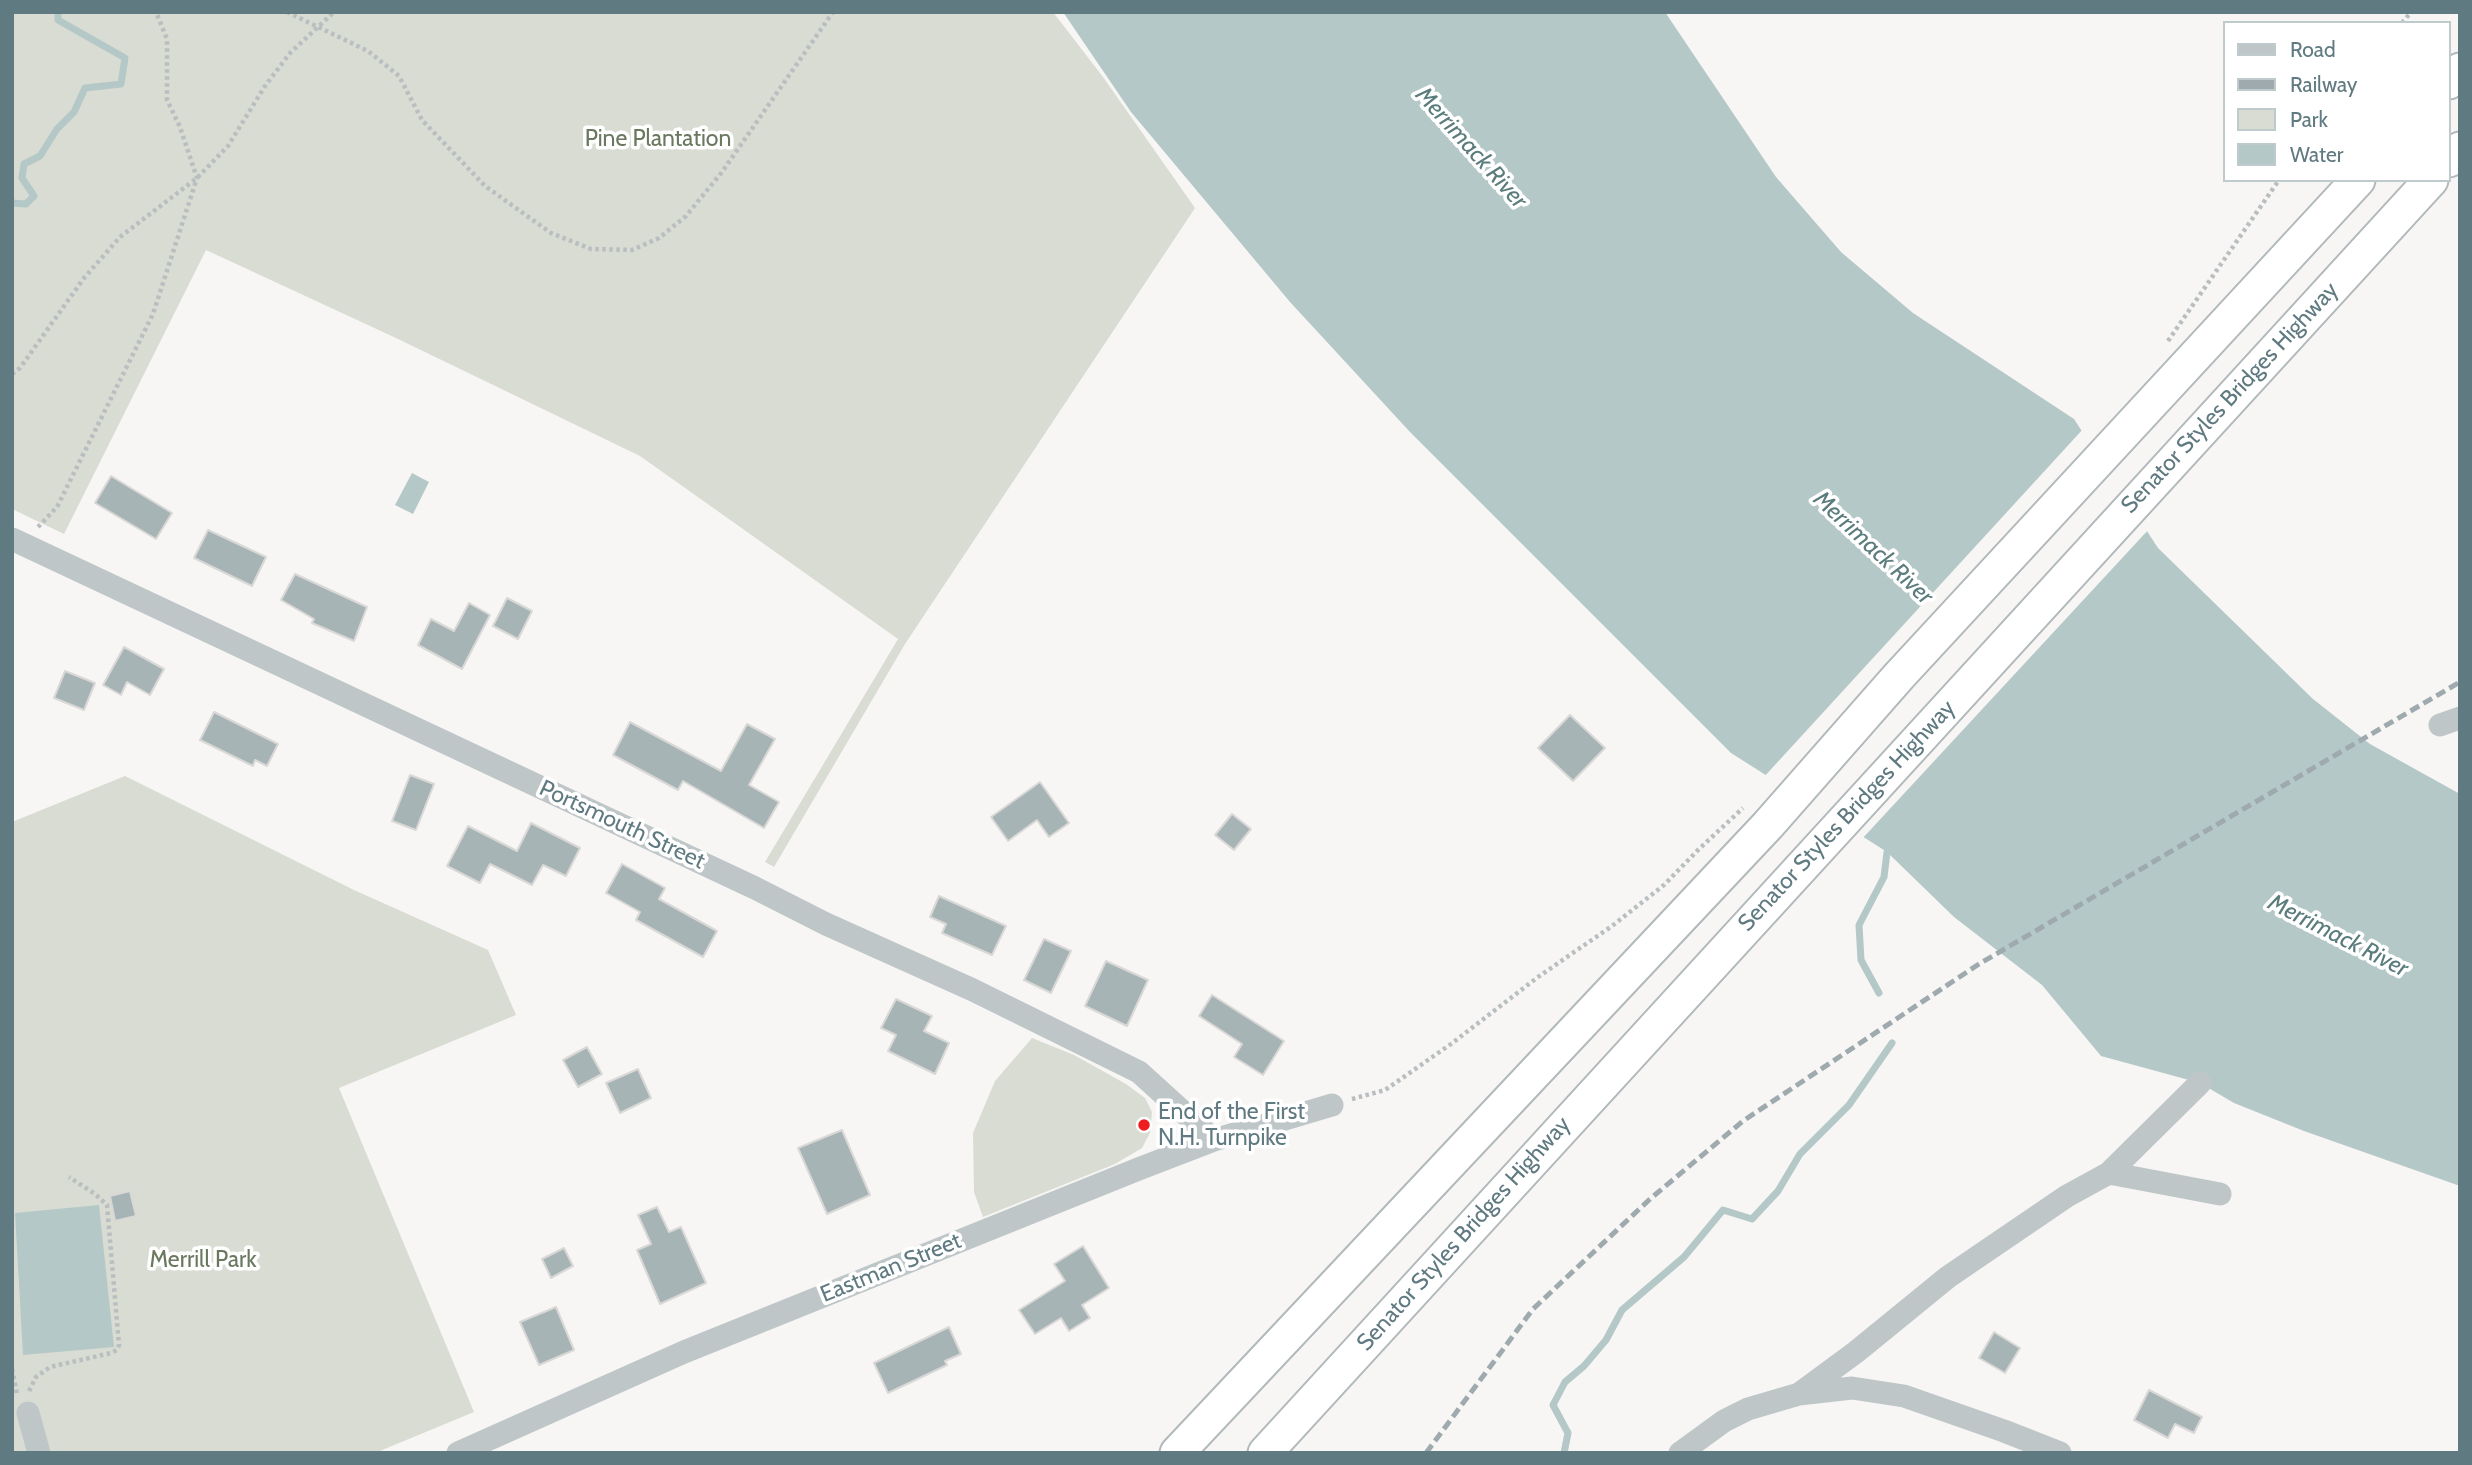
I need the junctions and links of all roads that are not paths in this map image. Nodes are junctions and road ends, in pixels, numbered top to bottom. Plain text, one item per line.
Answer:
1 (2356, 182) edge
2 (2429, 182) edge
3 (18, 541) edge
4 (2200, 1083) dead end
5 (1332, 1105) road end
6 (1214, 1140) junction
7 (2109, 1173) junction
8 (2220, 1194) dead end
9 (1799, 1394) junction
10 (28, 1413) road end
11 (39, 1453) edge
12 (458, 1453) edge
13 (1177, 1453) edge
14 (1265, 1453) edge
15 (1680, 1453) edge
16 (2060, 1453) edge

1 - 13 highway
2 - 14 highway, Senator Styles Bridges Highway
3 - 6 street, Portsmouth Street
4 - 7 street
5 - 6 street, Eastman Street
6 - 12 street, Eastman Street
7 - 8 street
7 - 9 street
9 - 15 street
9 - 16 street
10 - 11 street

